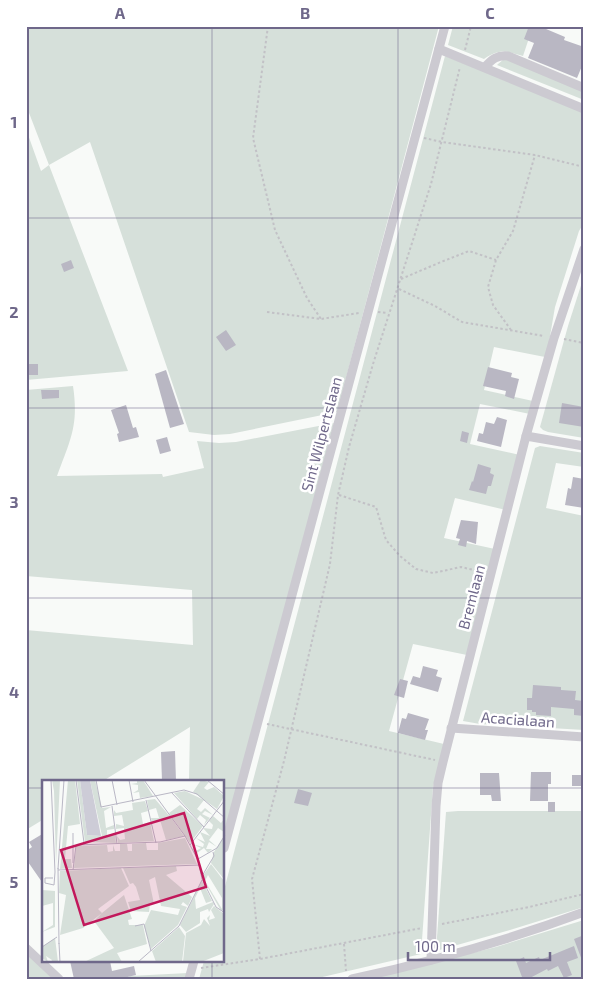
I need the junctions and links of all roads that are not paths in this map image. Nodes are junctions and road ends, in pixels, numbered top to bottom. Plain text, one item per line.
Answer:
1 (444, 26) edge
2 (438, 49) junction
3 (485, 68) junction
4 (584, 88) edge
5 (584, 109) edge
6 (584, 249) edge
7 (526, 436) junction
8 (584, 446) edge
9 (451, 728) junction
10 (584, 738) edge
11 (225, 844) edge
12 (584, 912) edge
13 (26, 948) edge
14 (431, 960) junction
15 (193, 965) edge
16 (59, 979) edge
17 (189, 979) edge
18 (355, 979) edge

1 - 2 street, Sint Wilpertslaan
2 - 3 street
2 - 11 street, Sint Wilpertslaan
3 - 4 street
3 - 5 street
6 - 7 street, Bremlaan
7 - 8 street
7 - 9 street, Bremlaan
9 - 10 street, Acacialaan
9 - 14 street, Bremlaan
12 - 14 street
13 - 16 street
14 - 18 street
15 - 17 street

